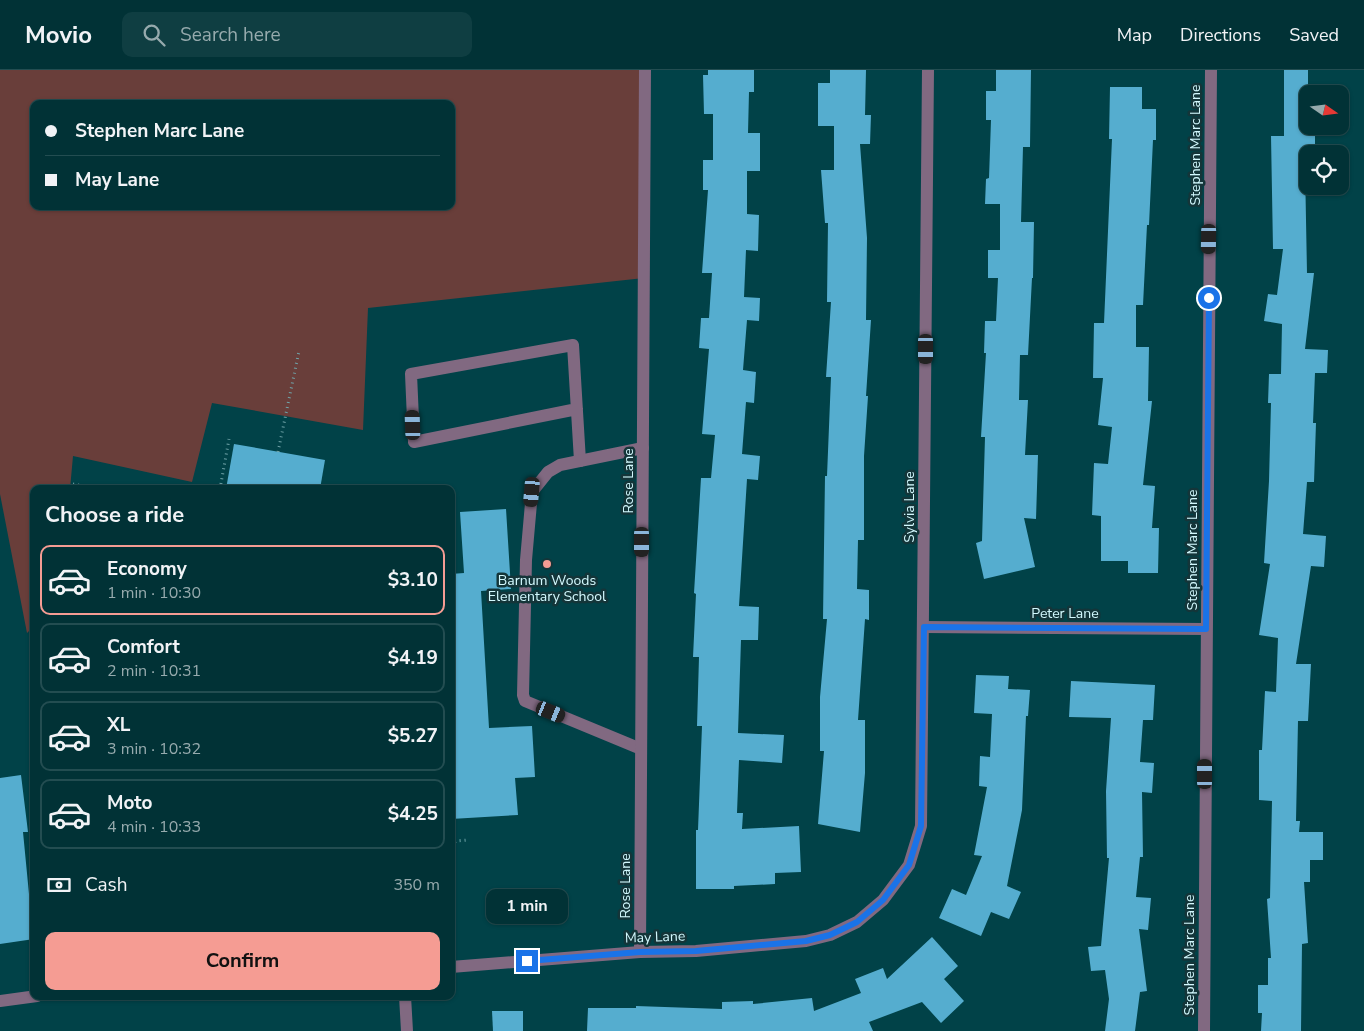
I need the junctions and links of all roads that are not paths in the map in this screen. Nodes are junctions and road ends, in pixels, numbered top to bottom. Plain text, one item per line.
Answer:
1 (645, 70) edge
2 (928, 70) edge
3 (1211, 70) edge
4 (577, 409) junction
5 (643, 448) junction
6 (580, 461) junction
7 (924, 627) junction
8 (1206, 629) junction
9 (641, 749) junction
10 (857, 922) joint
11 (640, 952) junction
12 (455, 967) edge
13 (30, 997) edge
14 (0, 1000) edge
15 (405, 1000) edge
16 (407, 1031) edge
17 (1204, 1031) edge

1 - 5 street, Rose Lane
2 - 7 street, Sylvia Lane
3 - 8 street, Stephen Marc Lane
4 - 4 street
4 - 6 street
5 - 6 street
5 - 9 street, Rose Lane
6 - 9 street
7 - 8 street, Peter Lane
7 - 10 street, Sylvia Lane
8 - 17 street, Stephen Marc Lane
9 - 11 street, Rose Lane
10 - 11 street, May Lane
11 - 12 street, May Lane
13 - 14 street
15 - 16 street

